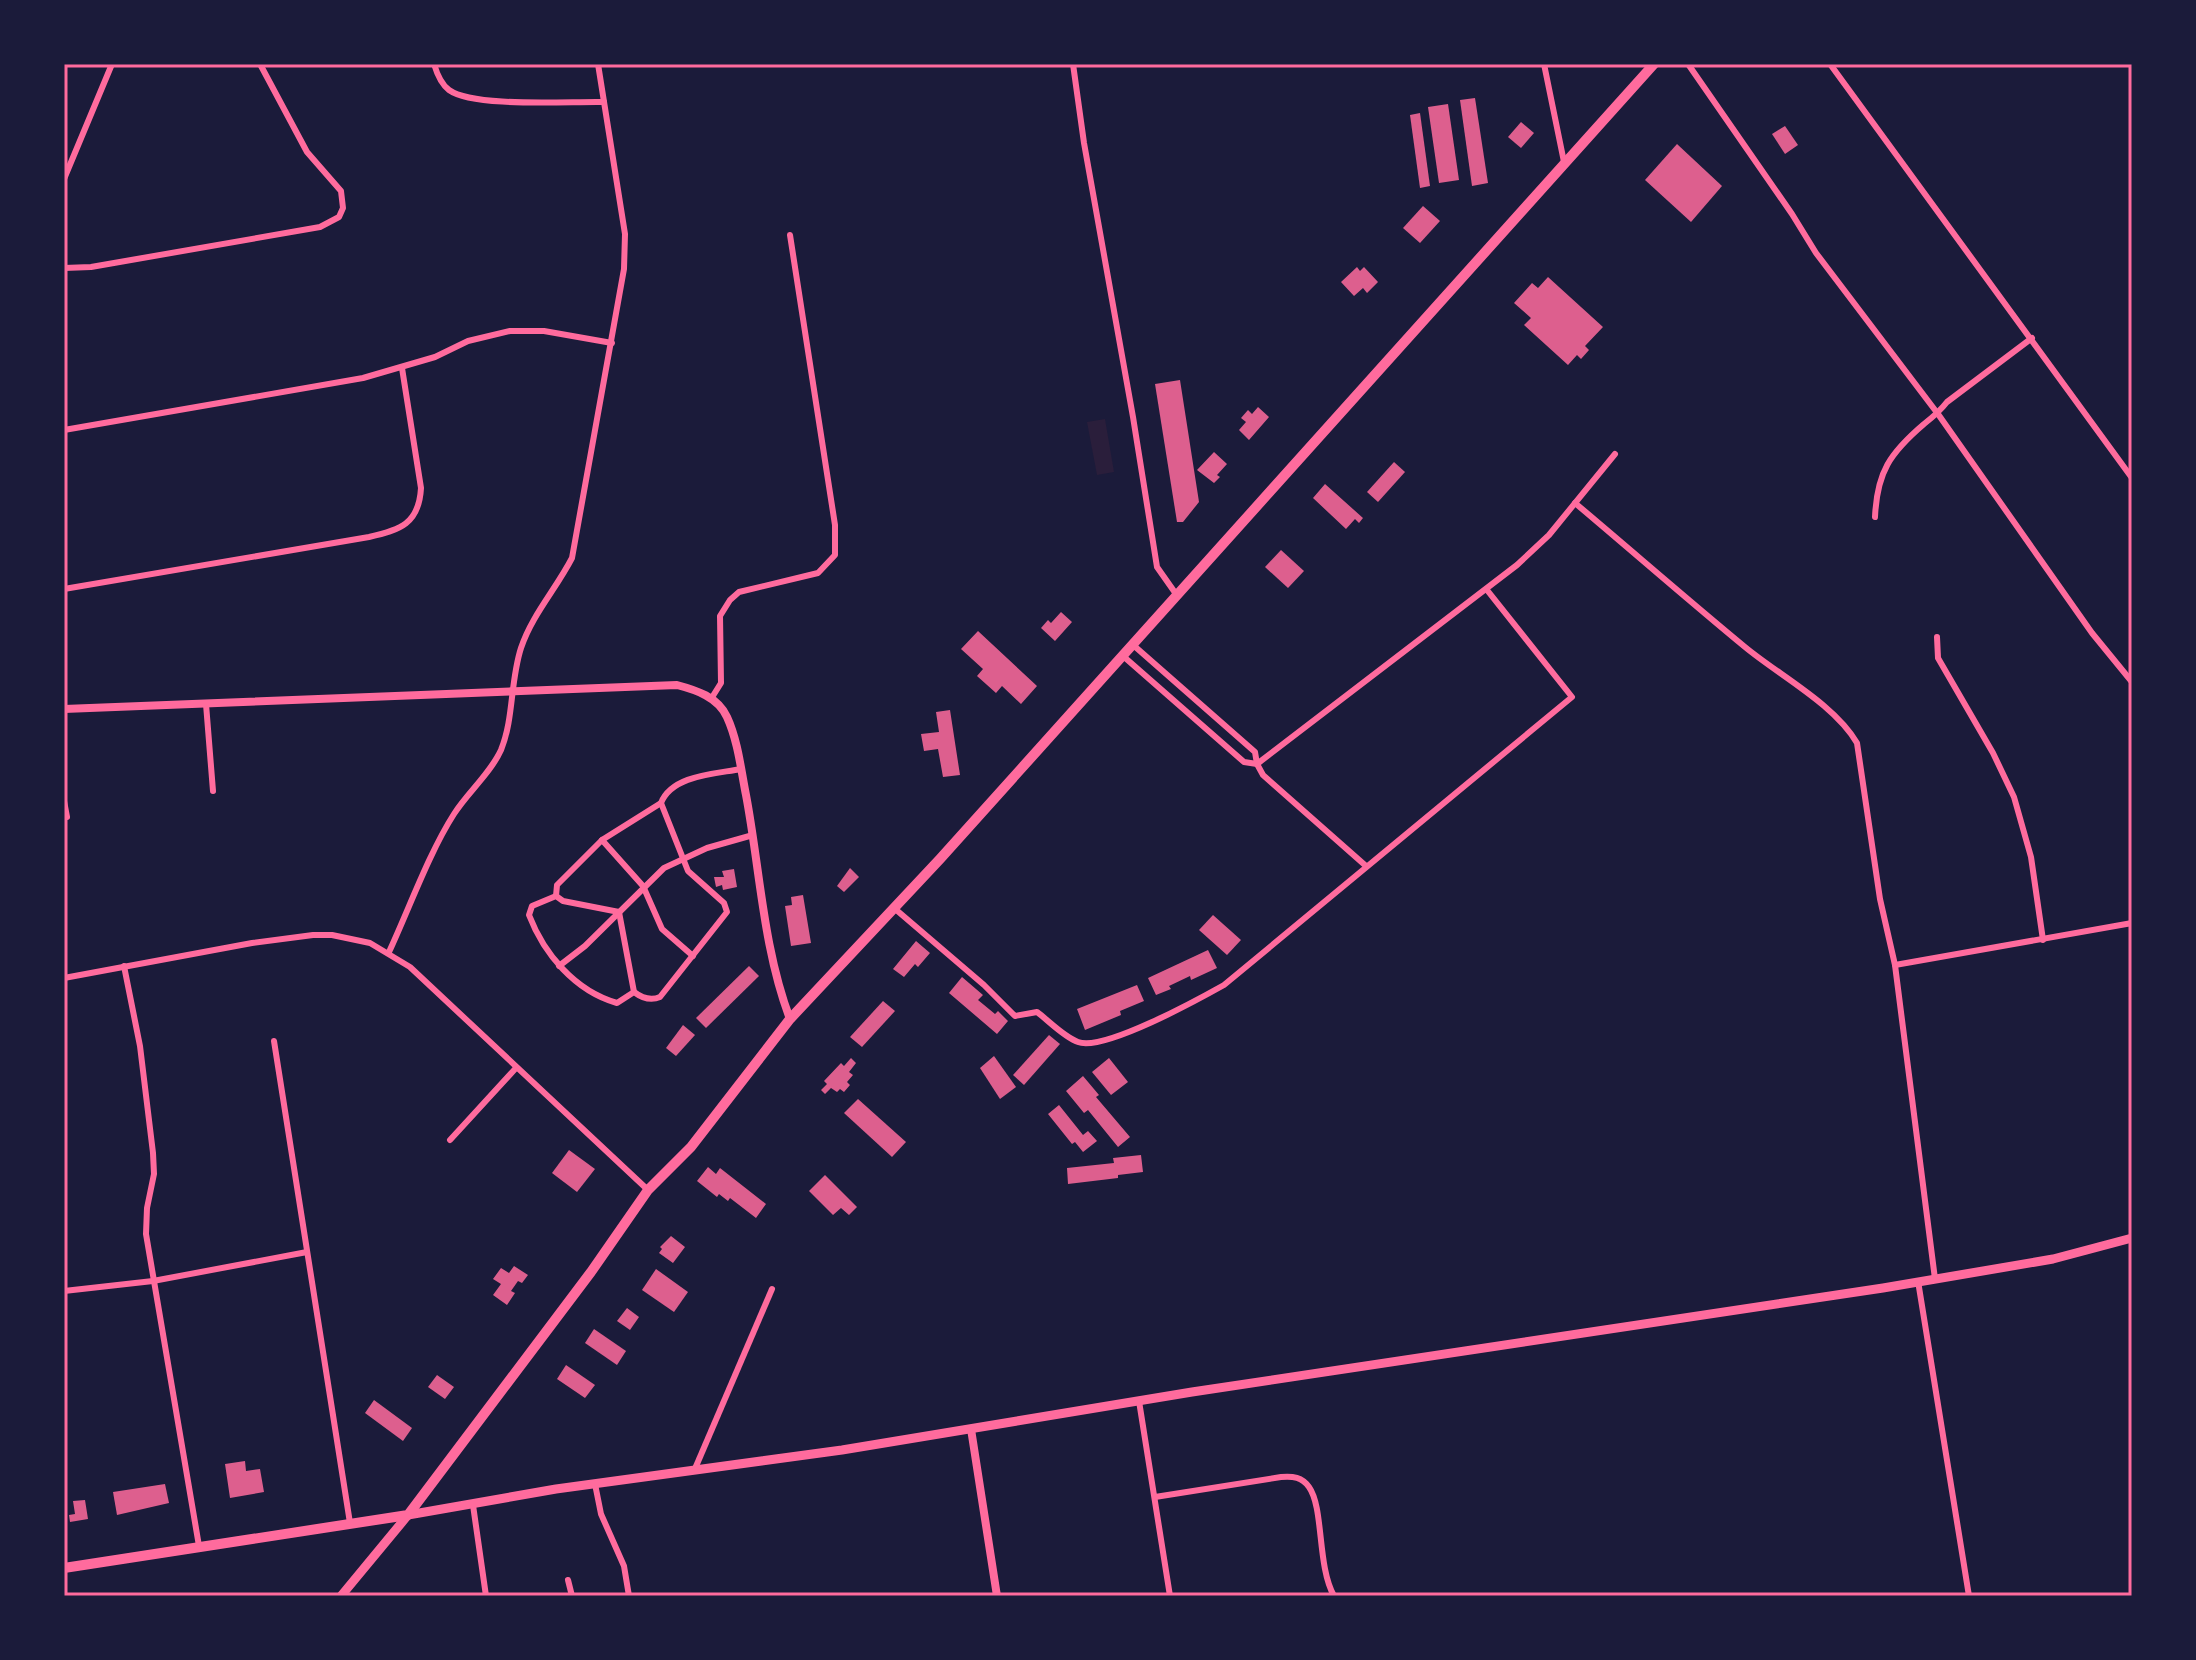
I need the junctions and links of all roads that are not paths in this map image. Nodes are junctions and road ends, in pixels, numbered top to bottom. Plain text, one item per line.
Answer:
1 (112, 64) edge
2 (260, 64) edge
3 (434, 64) edge
4 (598, 64) edge
5 (1073, 64) edge
6 (1544, 64) edge
7 (1654, 64) edge
8 (1688, 64) edge
9 (1830, 64) edge
10 (604, 102) junction
11 (1564, 162) junction
12 (64, 179) edge
13 (790, 235) dead end
14 (64, 268) edge
15 (2032, 338) junction
16 (612, 343) junction
17 (402, 368) junction
18 (1938, 414) junction
19 (64, 430) edge
20 (1615, 454) dead end
21 (2132, 478) edge
22 (1575, 503) junction
23 (1875, 517) dead end
24 (64, 589) edge
25 (1487, 590) junction
26 (1176, 594) junction
27 (1937, 637) dead end
28 (1132, 644) junction
29 (1123, 656) junction
30 (2132, 682) edge
31 (513, 690) junction
32 (711, 699) junction
33 (206, 704) junction
34 (64, 709) edge
35 (1257, 764) junction
36 (741, 769) junction
37 (213, 791) dead end
38 (64, 801) edge
39 (661, 803) junction
40 (67, 817) dead end
41 (753, 835) junction
42 (602, 840) junction
43 (682, 857) junction
44 (1366, 866) junction
45 (643, 886) junction
46 (556, 896) junction
47 (893, 907) junction
48 (619, 912) junction
49 (2132, 923) edge
50 (2043, 940) junction
51 (389, 952) junction
52 (693, 956) junction
53 (1895, 965) junction
54 (124, 966) junction
55 (559, 966) junction
56 (64, 978) edge
57 (634, 992) junction
58 (790, 1019) junction
59 (274, 1041) dead end
60 (516, 1068) junction
61 (450, 1140) dead end
62 (648, 1190) junction
63 (2132, 1238) edge
64 (307, 1252) junction
65 (1935, 1279) junction
66 (153, 1281) junction
67 (1918, 1281) junction
68 (772, 1289) dead end
69 (64, 1291) edge
70 (1139, 1401) junction
71 (971, 1429) junction
72 (694, 1471) junction
73 (595, 1484) junction
74 (1155, 1497) junction
75 (473, 1505) junction
76 (408, 1515) junction
77 (350, 1523) junction
78 (199, 1546) junction
79 (64, 1568) edge
80 (568, 1580) dead end
81 (341, 1596) edge
82 (486, 1596) edge
83 (572, 1596) edge
84 (629, 1596) edge
85 (997, 1596) edge
86 (1170, 1596) edge
87 (1334, 1596) edge
88 (1969, 1596) edge

1 - 12 street
2 - 14 street
3 - 10 street
4 - 10 street
5 - 26 street
6 - 11 street
7 - 11 main road
8 - 18 street
9 - 15 street
10 - 16 street
11 - 26 main road
13 - 32 street
15 - 18 street
15 - 21 street
16 - 17 street
16 - 31 street
17 - 19 street
17 - 24 street
18 - 23 street
18 - 30 street
20 - 22 street
22 - 25 street
22 - 53 street
25 - 35 street
25 - 44 street
26 - 28 main road
27 - 50 street
28 - 29 main road
28 - 35 street
29 - 35 street
29 - 47 main road
31 - 32 street
31 - 33 street
31 - 51 street
32 - 36 street
33 - 34 street
33 - 37 street
35 - 44 street
36 - 39 street
36 - 41 street
38 - 40 street
39 - 42 street
39 - 43 street
41 - 43 street
41 - 58 street
42 - 45 street
42 - 46 street
43 - 45 street
43 - 52 street
44 - 47 street
45 - 48 street
45 - 52 street
46 - 48 street
46 - 55 street
47 - 58 main road
48 - 55 street
48 - 57 street
49 - 50 street
50 - 53 street
51 - 54 street
51 - 60 street
52 - 57 street
53 - 65 street
54 - 56 street
54 - 66 street
55 - 57 street
58 - 62 main road
59 - 64 street
60 - 61 street
60 - 62 street
62 - 76 main road
63 - 65 main road
64 - 66 street
64 - 77 street
65 - 67 main road
66 - 69 street
66 - 78 street
67 - 70 main road
67 - 88 street
68 - 72 street
70 - 71 main road
70 - 74 street
71 - 72 main road
71 - 85 street
72 - 73 main road
73 - 75 main road
73 - 84 street
74 - 86 street
74 - 87 street
75 - 76 main road
75 - 82 street
76 - 77 main road
76 - 81 main road
77 - 78 main road
78 - 79 main road
80 - 83 street

